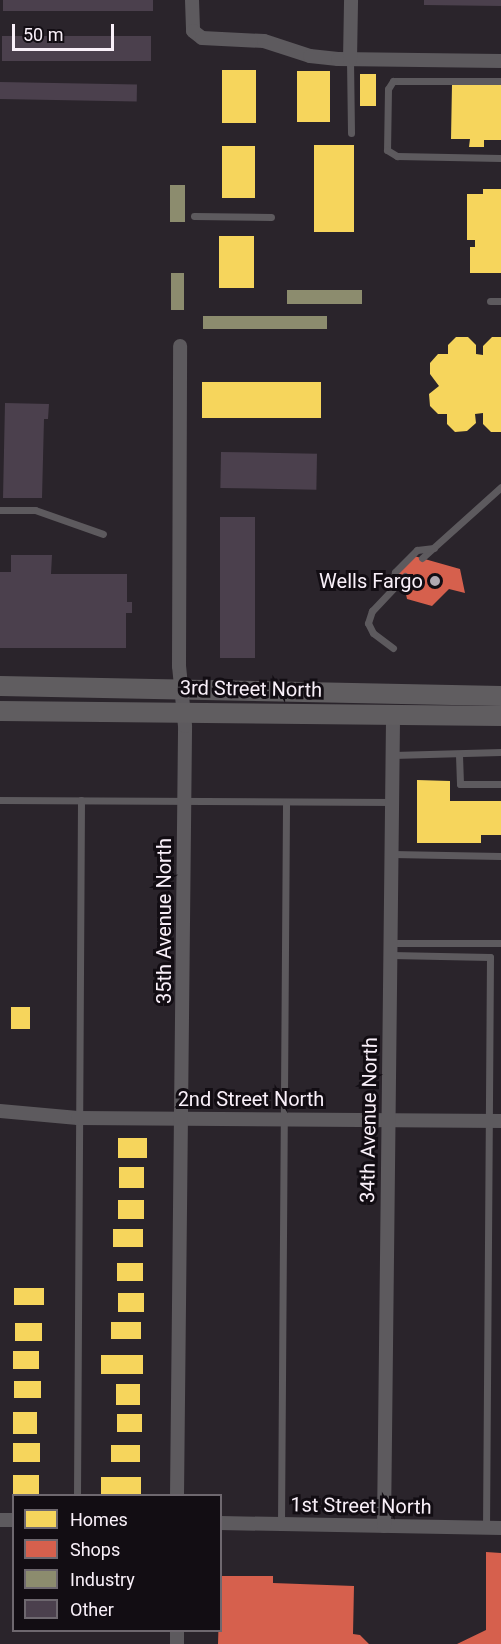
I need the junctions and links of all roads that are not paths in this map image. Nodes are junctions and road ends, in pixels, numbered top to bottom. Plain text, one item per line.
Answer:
1 (192, 0) edge
2 (351, 0) edge
3 (350, 60) junction
4 (501, 61) edge
5 (501, 81) edge
6 (351, 134) dead end
7 (501, 158) edge
8 (194, 216) dead end
9 (271, 217) dead end
10 (490, 300) dead end
11 (501, 301) edge
12 (180, 346) dead end
13 (501, 487) edge
14 (0, 510) edge
15 (103, 534) dead end
16 (434, 548) junction
17 (422, 558) dead end
18 (405, 576) dead end
19 (392, 589) junction
20 (393, 648) dead end
21 (0, 686) edge
22 (179, 687) junction
23 (501, 696) edge
24 (0, 711) edge
25 (185, 715) junction
26 (393, 715) junction
27 (501, 716) edge
28 (501, 752) edge
29 (393, 755) junction
30 (459, 755) junction
31 (501, 784) edge
32 (0, 800) edge
33 (81, 800) junction
34 (184, 801) junction
35 (286, 802) junction
36 (393, 802) junction
37 (392, 854) junction
38 (501, 856) edge
39 (501, 943) edge
40 (391, 949) junction
41 (0, 1111) edge
42 (78, 1118) junction
43 (182, 1118) junction
44 (284, 1119) junction
45 (388, 1120) junction
46 (495, 1120) edge
47 (77, 1494) edge
48 (177, 1494) edge
49 (222, 1523) edge
50 (281, 1524) junction
51 (384, 1526) junction
52 (486, 1528) junction
53 (501, 1528) edge

1 - 3 street
2 - 3 street
3 - 4 street
3 - 6 lane
5 - 7 lane
8 - 9 lane
10 - 11 lane
12 - 22 street, 35th Avenue North
13 - 16 lane
14 - 15 lane
16 - 17 lane
16 - 19 lane
18 - 19 lane
19 - 20 lane
21 - 22 main road, 3rd Street North
22 - 23 main road, 3rd Street North
22 - 25 street, 35th Avenue North
24 - 25 main road, 3rd Street North
25 - 26 main road, 3rd Street North
25 - 34 street, 35th Avenue North
26 - 27 main road, 3rd Street North
26 - 29 street, 34th Avenue North
28 - 30 lane
29 - 30 lane
29 - 36 street, 34th Avenue North
30 - 31 lane
32 - 33 lane
33 - 34 lane
33 - 42 lane
34 - 35 lane
34 - 43 street, 35th Avenue North
35 - 36 lane
35 - 44 lane
36 - 37 street, 34th Avenue North
37 - 38 lane
37 - 40 street, 34th Avenue North
39 - 40 lane
40 - 45 street, 34th Avenue North
40 - 46 lane
41 - 42 street, 2nd Street North
42 - 43 street, 2nd Street North
42 - 47 lane
43 - 44 street, 2nd Street North
43 - 48 street, 35th Avenue North
44 - 45 street, 2nd Street North
44 - 50 lane
45 - 46 street, 2nd Street North
45 - 51 street, 34th Avenue North
46 - 52 lane
49 - 50 street, 1st Street North
50 - 51 street, 1st Street North
51 - 52 street, 1st Street North
52 - 53 street, 1st Street North

